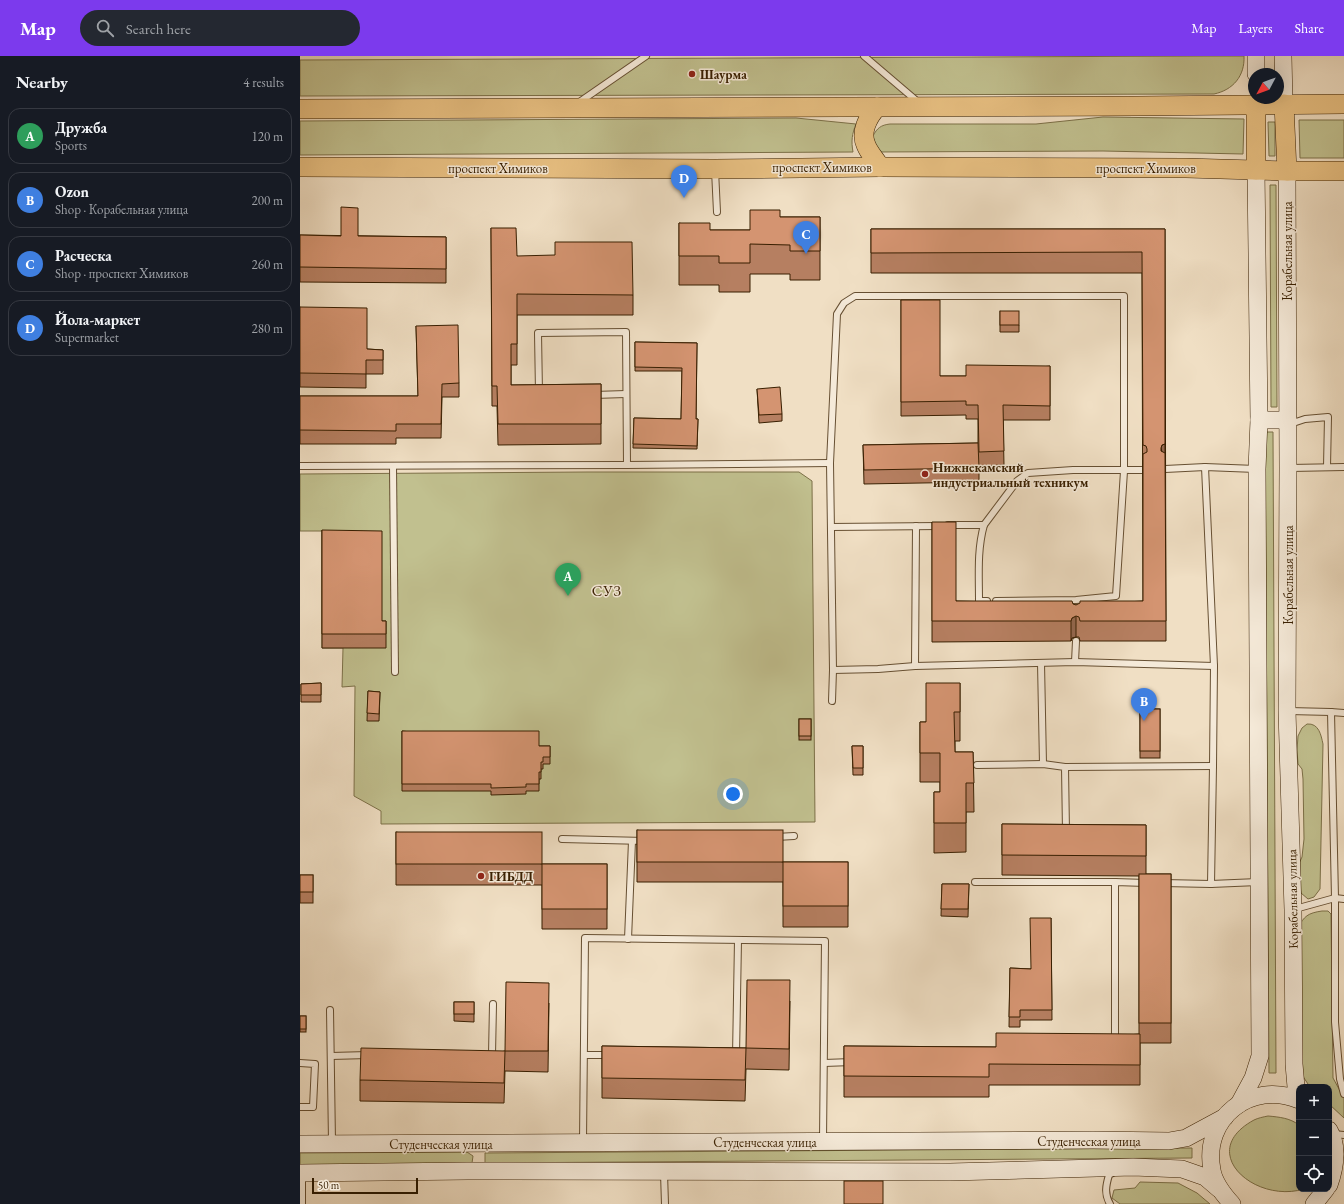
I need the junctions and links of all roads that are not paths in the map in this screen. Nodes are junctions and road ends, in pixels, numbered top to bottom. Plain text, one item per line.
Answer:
1 (646, 56) edge
2 (864, 56) edge
3 (1256, 56) edge
4 (1283, 56) edge
5 (1256, 68) edge
6 (1283, 68) edge
7 (1248, 101) edge
8 (1256, 104) edge
9 (1284, 104) joint
10 (1344, 104) edge
11 (877, 107) junction
12 (923, 107) junction
13 (571, 108) junction
14 (300, 109) edge
15 (300, 167) edge
16 (880, 167) junction
17 (715, 169) junction
18 (1256, 170) junction
19 (1287, 171) junction
20 (1344, 171) edge
21 (717, 212) dead end
22 (626, 394) junction
23 (547, 395) edge
24 (586, 395) edge
25 (1259, 420) junction
26 (1288, 422) junction
27 (830, 463) junction
28 (627, 465) junction
29 (300, 466) edge
30 (394, 466) junction
31 (1205, 467) junction
32 (1327, 467) junction
33 (1344, 467) edge
34 (1288, 468) junction
35 (1165, 469) edge
36 (1257, 469) junction
37 (1143, 470) edge
38 (1124, 471) junction
39 (984, 525) junction
40 (916, 526) junction
41 (831, 527) junction
42 (1076, 600) junction
43 (1076, 607) edge
44 (1076, 641) dead end
45 (1075, 662) junction
46 (1041, 663) junction
47 (915, 666) junction
48 (1214, 666) junction
49 (833, 670) junction
50 (395, 672) dead end
51 (832, 700) dead end
52 (1287, 711) junction
53 (1331, 712) junction
54 (1344, 713) edge
55 (1043, 764) junction
56 (977, 765) dead end
57 (1213, 766) junction
58 (1065, 767) junction
59 (1066, 832) edge
60 (794, 836) dead end
61 (767, 837) edge
62 (562, 839) dead end
63 (654, 841) edge
64 (632, 842) junction
65 (975, 882) dead end
66 (1115, 882) junction
67 (1259, 882) junction
68 (1210, 884) junction
69 (1335, 898) junction
70 (1344, 899) edge
71 (1293, 910) junction
72 (628, 939) junction
73 (738, 940) junction
74 (493, 1004) dead end
75 (330, 1010) dead end
76 (1107, 1046) edge
77 (374, 1055) edge
78 (485, 1055) edge
79 (584, 1055) junction
80 (331, 1056) junction
81 (614, 1056) edge
82 (729, 1057) edge
83 (855, 1061) edge
84 (824, 1063) junction
85 (300, 1064) edge
86 (1296, 1084) edge
87 (1344, 1094) edge
88 (1296, 1099) edge
89 (1239, 1104) junction
90 (300, 1107) edge
91 (1225, 1116) junction
92 (1335, 1133) edge
93 (823, 1142) junction
94 (583, 1143) junction
95 (300, 1144) edge
96 (332, 1144) junction
97 (467, 1144) junction
98 (1134, 1167) junction
99 (1339, 1167) edge
100 (467, 1171) junction
101 (664, 1172) junction
102 (301, 1173) edge
103 (1332, 1180) edge
104 (1219, 1189) junction
105 (1324, 1192) edge
106 (302, 1204) edge
107 (665, 1204) edge
108 (1110, 1204) edge
109 (1232, 1204) edge
110 (1314, 1204) edge

1 - 13 lane
2 - 12 lane
3 - 5 main road
4 - 6 main road, Корабельная улица
7 - 12 main road
8 - 18 main road
9 - 10 main road
9 - 19 main road, Корабельная улица
11 - 12 main road
11 - 13 main road
11 - 16 main road
13 - 14 main road
15 - 17 main road, проспект Химиков
16 - 17 main road, проспект Химиков
16 - 18 main road, проспект Химиков
17 - 21 lane
18 - 19 main road, проспект Химиков
18 - 25 main road
19 - 20 main road, проспект Химиков
19 - 26 main road, Корабельная улица
22 - 23 lane
22 - 24 lane
22 - 28 lane
25 - 26 main road
25 - 36 main road
26 - 32 lane
26 - 34 main road, Корабельная улица
27 - 28 lane
27 - 38 lane
27 - 41 lane
28 - 30 lane
29 - 30 lane
30 - 50 lane
31 - 35 lane
31 - 36 lane
31 - 48 lane
32 - 33 lane
32 - 34 lane
34 - 52 main road, Корабельная улица
36 - 67 main road
37 - 38 lane
38 - 39 lane
38 - 42 lane
39 - 40 lane
39 - 42 lane
40 - 41 lane
40 - 47 lane
41 - 49 lane
42 - 43 lane
44 - 45 lane
45 - 46 lane
45 - 48 lane
46 - 47 lane
46 - 55 lane
47 - 49 lane
48 - 57 lane
49 - 51 lane
52 - 53 lane
52 - 71 main road, Корабельная улица
53 - 54 lane
53 - 69 lane
55 - 56 lane
55 - 58 lane
57 - 58 lane
57 - 68 lane
58 - 59 lane
60 - 61 lane
62 - 64 lane
63 - 64 lane
64 - 72 lane
65 - 66 lane
66 - 68 lane
66 - 76 lane
67 - 68 lane
67 - 89 main road
69 - 70 lane
69 - 71 lane
69 - 87 lane
71 - 86 main road, Корабельная улица
72 - 73 lane
72 - 79 lane
73 - 82 lane
73 - 84 lane
74 - 78 lane
75 - 80 lane
77 - 80 lane
79 - 81 lane
79 - 94 lane
80 - 96 lane
83 - 84 lane
84 - 93 lane
85 - 90 lane
88 - 89 main road
89 - 91 main road
91 - 93 main road, Студенческая улица
91 - 104 main road
92 - 99 main road
93 - 94 main road, Студенческая улица
94 - 97 main road, Студенческая улица
95 - 96 main road, Студенческая улица
96 - 97 main road, Студенческая улица
97 - 100 main road
98 - 101 main road, Студенческая улица
98 - 104 main road, Студенческая улица
98 - 108 lane
99 - 103 main road
100 - 101 main road, Студенческая улица
100 - 102 main road, Студенческая улица
101 - 107 lane
102 - 106 lane
104 - 109 main road
105 - 110 main road

